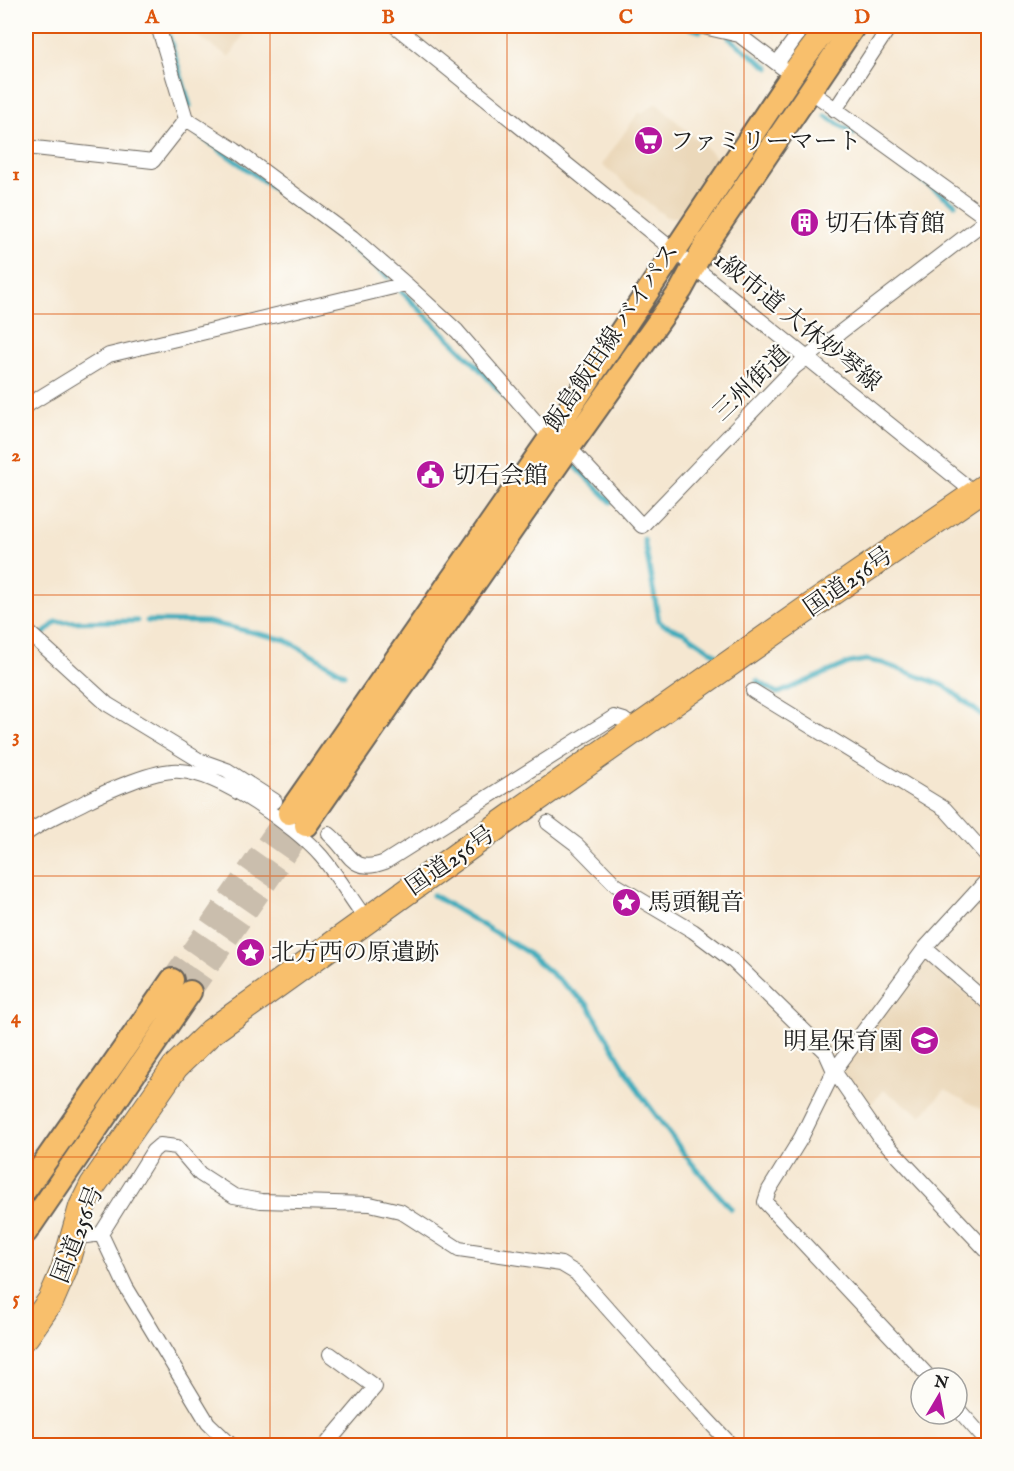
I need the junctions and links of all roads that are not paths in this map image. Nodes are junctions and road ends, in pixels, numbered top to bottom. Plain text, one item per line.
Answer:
1 (158, 26) edge
2 (395, 26) edge
3 (699, 26) edge
4 (804, 26) edge
5 (828, 26) edge
6 (854, 26) edge
7 (890, 26) edge
8 (798, 76) junction
9 (835, 110) junction
10 (186, 119) junction
11 (26, 147) edge
12 (988, 219) edge
13 (675, 252) junction
14 (695, 267) junction
15 (406, 284) junction
16 (807, 359) junction
17 (26, 406) edge
18 (559, 444) junction
19 (982, 489) edge
20 (26, 630) edge
21 (753, 691) dead end
22 (637, 730) junction
23 (290, 813) joint
24 (548, 823) dead end
25 (26, 834) edge
26 (329, 834) dead end
27 (988, 857) edge
28 (988, 879) edge
29 (366, 919) junction
30 (925, 948) junction
31 (988, 1003) edge
32 (834, 1071) junction
33 (26, 1189) edge
34 (26, 1232) edge
35 (101, 1234) junction
36 (72, 1238) junction
37 (988, 1252) edge
38 (26, 1336) edge
39 (330, 1354) dead end
40 (919, 1366) edge
41 (969, 1422) edge
42 (988, 1443) edge
43 (232, 1446) edge
44 (325, 1446) edge
45 (732, 1446) edge

1 - 10 street
2 - 13 street, 1級市道 大休妙琴線
3 - 8 street
4 - 8 street
5 - 8 main road, 飯島飯田線 バイパス
6 - 8 main road, 飯島飯田線 バイパス
7 - 9 street
8 - 9 street
8 - 13 main road, 飯島飯田線 バイパス
8 - 14 main road, 飯島飯田線 バイパス
9 - 12 street
10 - 11 street
10 - 15 street
12 - 16 street, 三州街道
13 - 14 street, 1級市道 大休妙琴線
13 - 18 main road, 飯島飯田線 バイパス
14 - 16 street, 1級市道 大休妙琴線
14 - 18 main road, 飯島飯田線 バイパス
15 - 17 street
15 - 18 street
16 - 18 street, 三州街道
16 - 19 street, 1級市道 大休妙琴線
18 - 23 main road, 飯島飯田線 バイパス
19 - 22 highway, 国道256号
20 - 23 street
21 - 27 street
22 - 26 street
22 - 29 highway, 国道256号
24 - 32 street
25 - 29 street
28 - 30 street
29 - 36 highway, 国道256号
30 - 31 street
30 - 32 street
32 - 37 street
32 - 40 street
33 - 34 main road
35 - 36 street
35 - 43 street
35 - 45 street
36 - 38 highway, 国道256号
39 - 44 street
41 - 42 street

